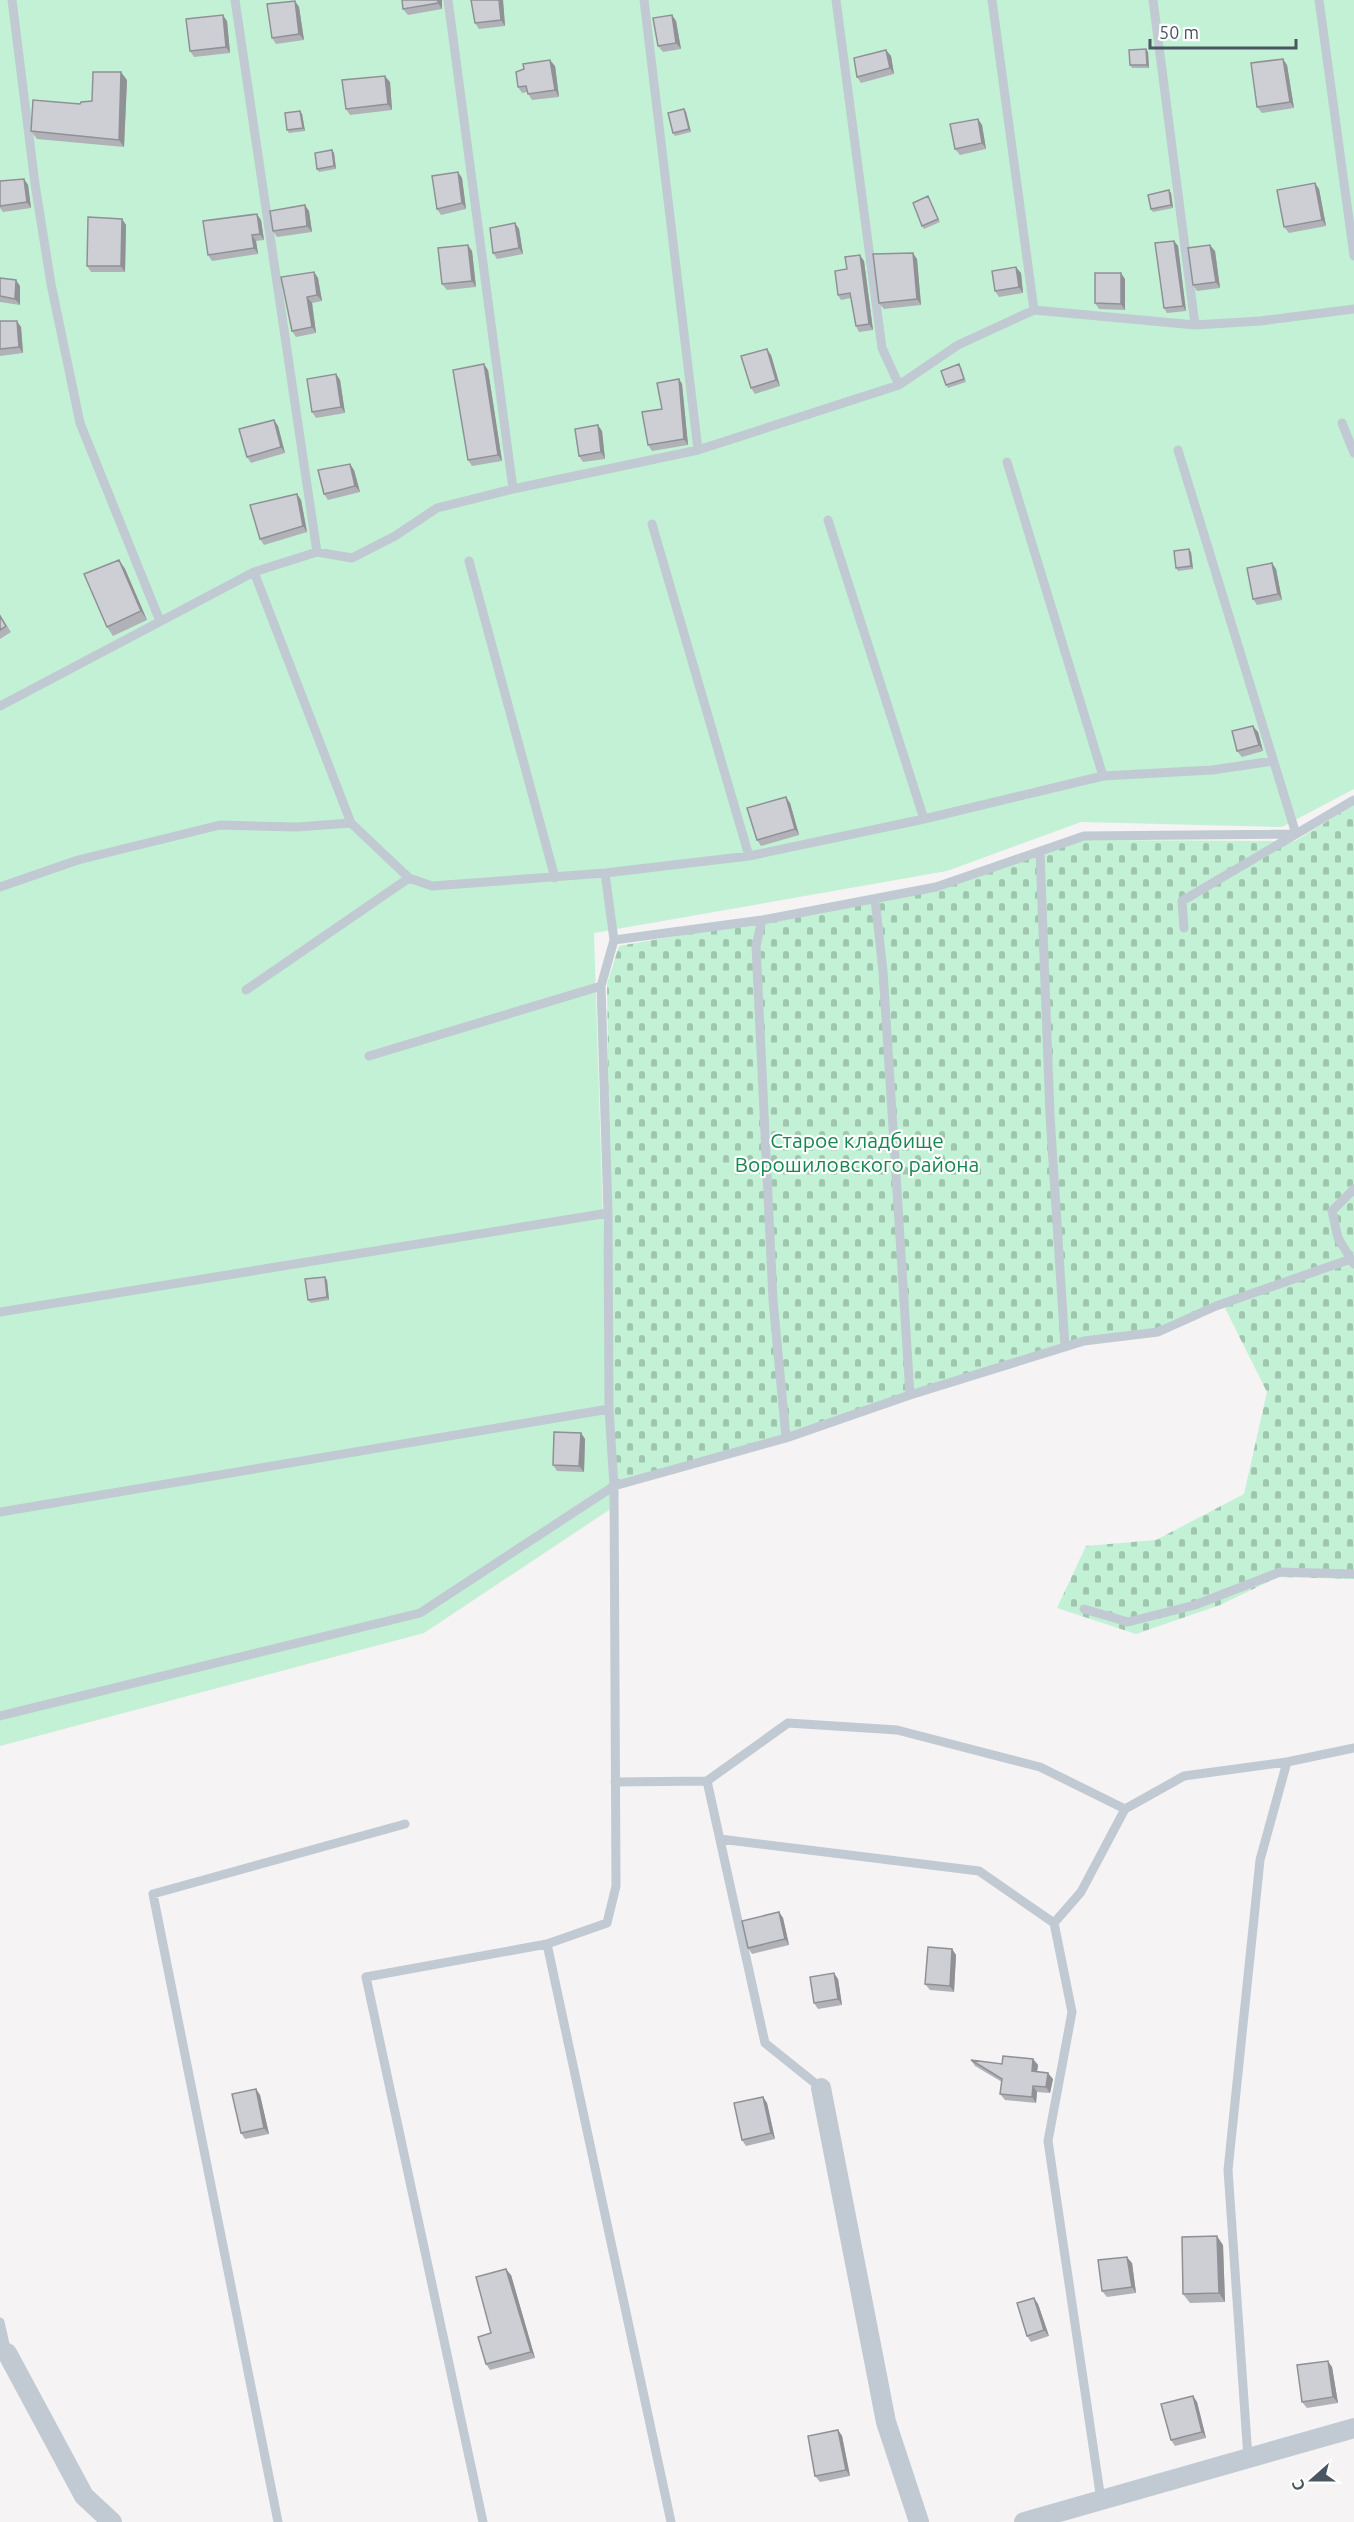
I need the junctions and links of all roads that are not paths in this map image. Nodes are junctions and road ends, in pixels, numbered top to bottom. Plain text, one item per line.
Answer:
1 (12, 0) edge
2 (235, 0) edge
3 (448, 0) edge
4 (644, 0) edge
5 (836, 0) edge
6 (992, 0) edge
7 (1153, 0) edge
8 (1319, 0) edge
9 (1354, 256) edge
10 (1354, 309) edge
11 (1034, 310) junction
12 (1195, 325) junction
13 (899, 385) junction
14 (1342, 423) dead end
15 (699, 450) junction
16 (1178, 450) dead end
17 (1354, 453) edge
18 (1007, 462) dead end
19 (513, 489) junction
20 (828, 520) dead end
21 (652, 524) dead end
22 (317, 552) junction
23 (469, 561) dead end
24 (254, 572) junction
25 (160, 621) junction
26 (0, 706) edge
27 (1273, 761) junction
28 (1103, 776) junction
29 (1354, 800) edge
30 (924, 819) junction
31 (351, 823) junction
32 (1296, 834) junction
33 (1040, 851) junction
34 (750, 856) junction
35 (605, 873) junction
36 (409, 878) junction
37 (555, 878) junction
38 (0, 887) edge
39 (875, 899) junction
40 (762, 920) junction
41 (1184, 928) dead end
42 (614, 940) junction
43 (601, 986) junction
44 (246, 990) dead end
45 (369, 1056) dead end
46 (1354, 1189) edge
47 (608, 1213) junction
48 (1352, 1262) edge
49 (0, 1312) edge
50 (1065, 1347) junction
51 (910, 1395) junction
52 (609, 1410) junction
53 (786, 1438) junction
54 (614, 1486) junction
55 (0, 1512) edge
56 (1354, 1574) edge
57 (1084, 1609) dead end
58 (0, 1716) edge
59 (1354, 1748) edge
60 (1287, 1762) junction
61 (707, 1781) junction
62 (615, 1782) junction
63 (1125, 1809) junction
64 (405, 1824) dead end
65 (720, 1839) junction
66 (1054, 1923) junction
67 (547, 1944) junction
68 (821, 2088) joint
69 (0, 2322) edge
70 (3, 2352) edge
71 (1354, 2428) edge
72 (1248, 2458) junction
73 (1101, 2500) junction
74 (112, 2522) edge
75 (278, 2522) edge
76 (483, 2522) edge
77 (671, 2522) edge
78 (919, 2522) edge
79 (1024, 2522) edge

1 - 25 lane
2 - 22 lane
3 - 19 lane
4 - 15 lane
5 - 13 lane
6 - 11 lane
7 - 12 lane
8 - 9 lane
10 - 12 lane
11 - 12 lane
11 - 13 lane
13 - 15 lane
14 - 17 lane
15 - 19 lane
16 - 27 lane
18 - 28 lane
19 - 22 lane
20 - 30 lane
21 - 34 lane
22 - 24 lane
23 - 37 lane
24 - 25 lane
24 - 31 lane
25 - 26 lane
27 - 28 lane
27 - 32 lane
28 - 30 lane
29 - 32 lane
30 - 34 lane
31 - 36 lane
31 - 38 lane
32 - 33 lane
32 - 41 lane
33 - 39 lane
33 - 50 lane
34 - 35 lane
35 - 37 lane
35 - 42 lane
36 - 37 lane
36 - 44 lane
39 - 40 lane
39 - 51 lane
40 - 42 lane
40 - 53 lane
42 - 43 lane
43 - 45 lane
43 - 47 lane
46 - 48 lane
47 - 49 lane
47 - 52 lane
48 - 50 lane
50 - 51 lane
51 - 53 lane
52 - 54 lane
52 - 55 lane
53 - 54 lane
54 - 58 lane
54 - 62 lane
56 - 57 lane
59 - 60 lane
60 - 63 lane
60 - 72 lane
61 - 62 lane
61 - 63 lane
61 - 65 lane
62 - 67 lane
63 - 66 lane
64 - 75 lane
65 - 66 lane
65 - 68 lane
66 - 73 lane
67 - 76 lane
67 - 77 lane
68 - 78 street
69 - 70 lane
70 - 74 street
71 - 72 street
72 - 73 street
73 - 79 street

